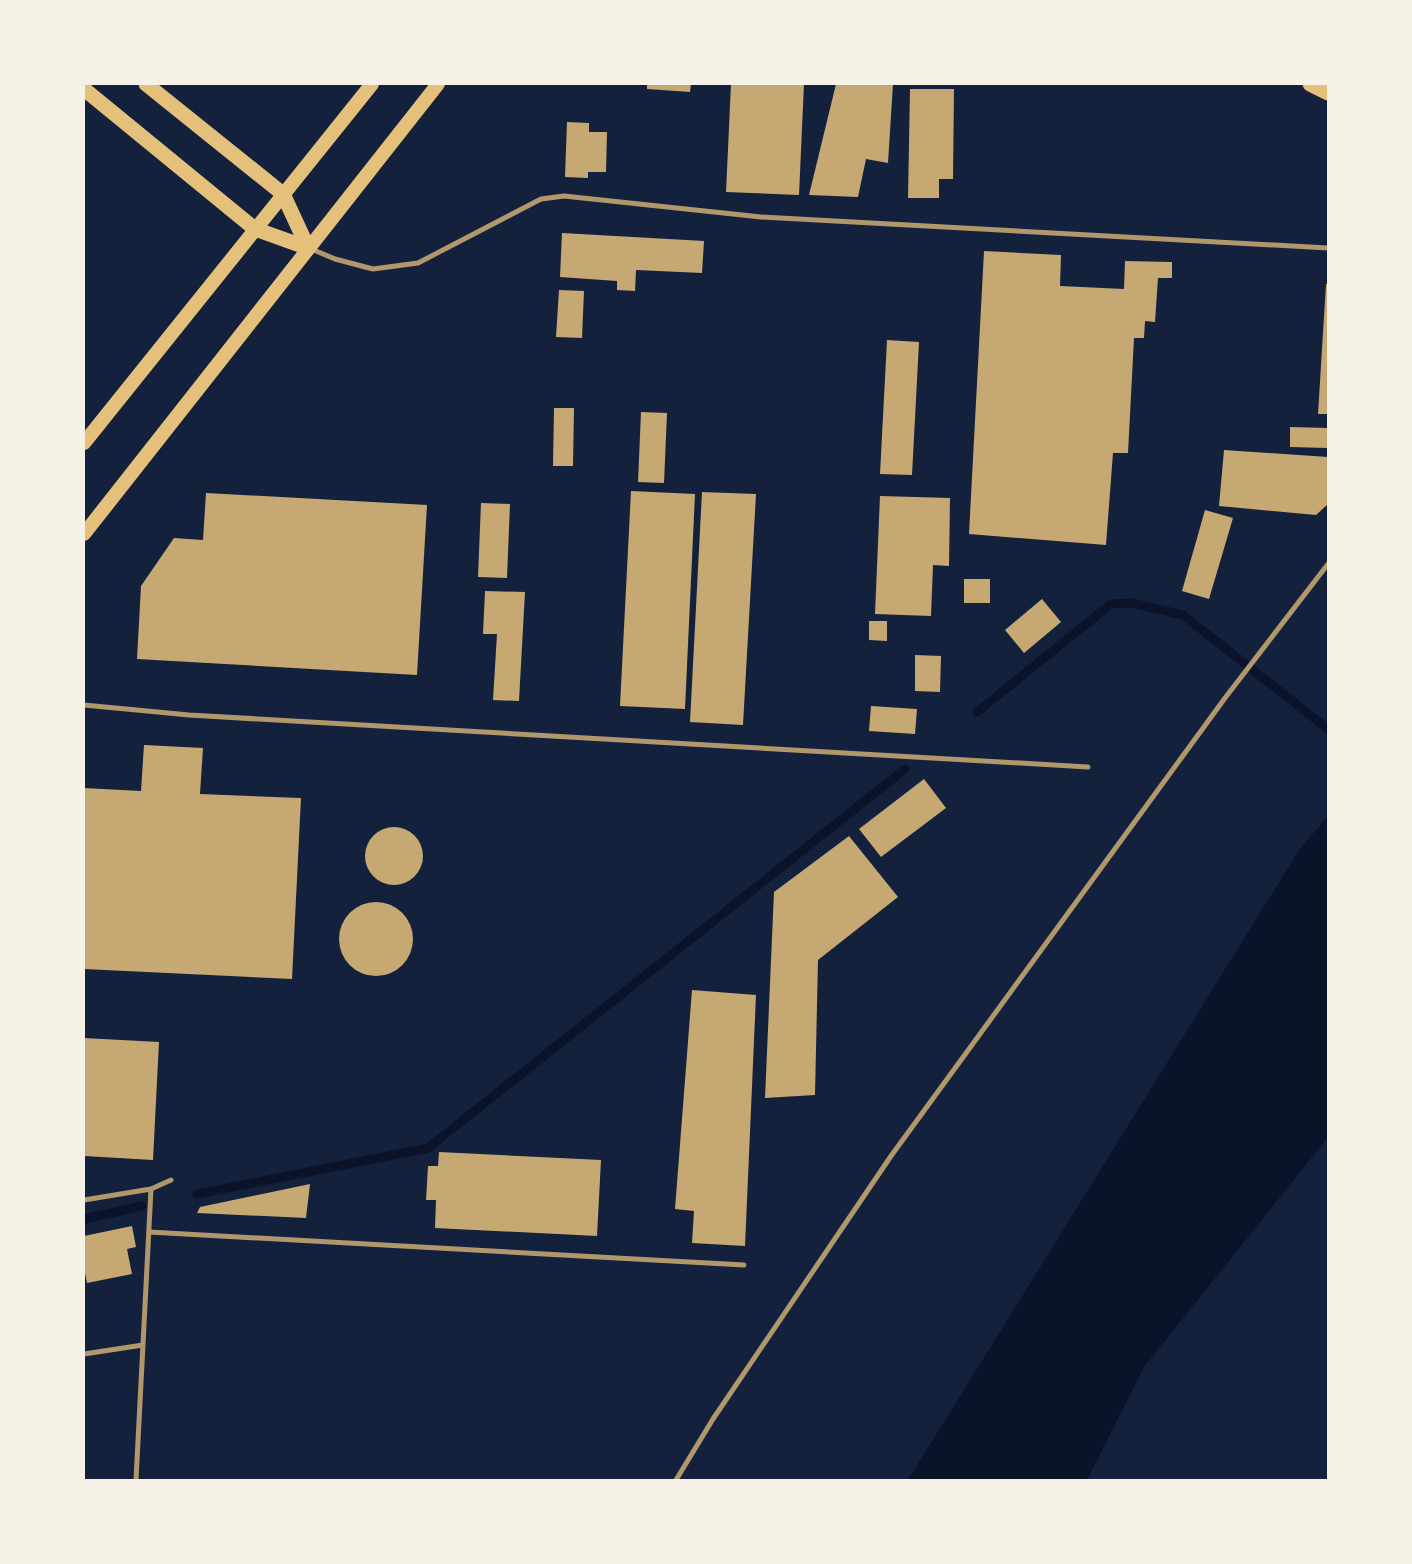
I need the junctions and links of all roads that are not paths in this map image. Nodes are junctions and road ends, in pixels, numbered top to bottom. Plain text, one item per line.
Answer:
1 (146, 84) edge
2 (372, 84) edge
3 (438, 84) edge
4 (1310, 84) edge
5 (84, 89) edge
6 (1328, 93) edge
7 (283, 194) junction
8 (255, 229) junction
9 (308, 248) junction
10 (1328, 248) edge
11 (84, 443) edge
12 (84, 534) edge
13 (1328, 564) edge
14 (84, 705) edge
15 (1088, 767) dead end
16 (171, 1180) dead end
17 (151, 1189) junction
18 (84, 1200) edge
19 (149, 1232) junction
20 (744, 1266) dead end
21 (143, 1345) junction
22 (84, 1354) edge
23 (136, 1480) edge
24 (676, 1480) edge

1 - 7 highway
2 - 7 highway
3 - 9 highway
4 - 6 highway
5 - 8 highway
7 - 8 highway
7 - 9 highway
8 - 9 highway
8 - 11 highway
9 - 10 street
9 - 12 highway
13 - 24 street
14 - 15 street
16 - 17 street
17 - 18 street
17 - 19 street
19 - 20 street
19 - 21 street
21 - 22 street
21 - 23 street

